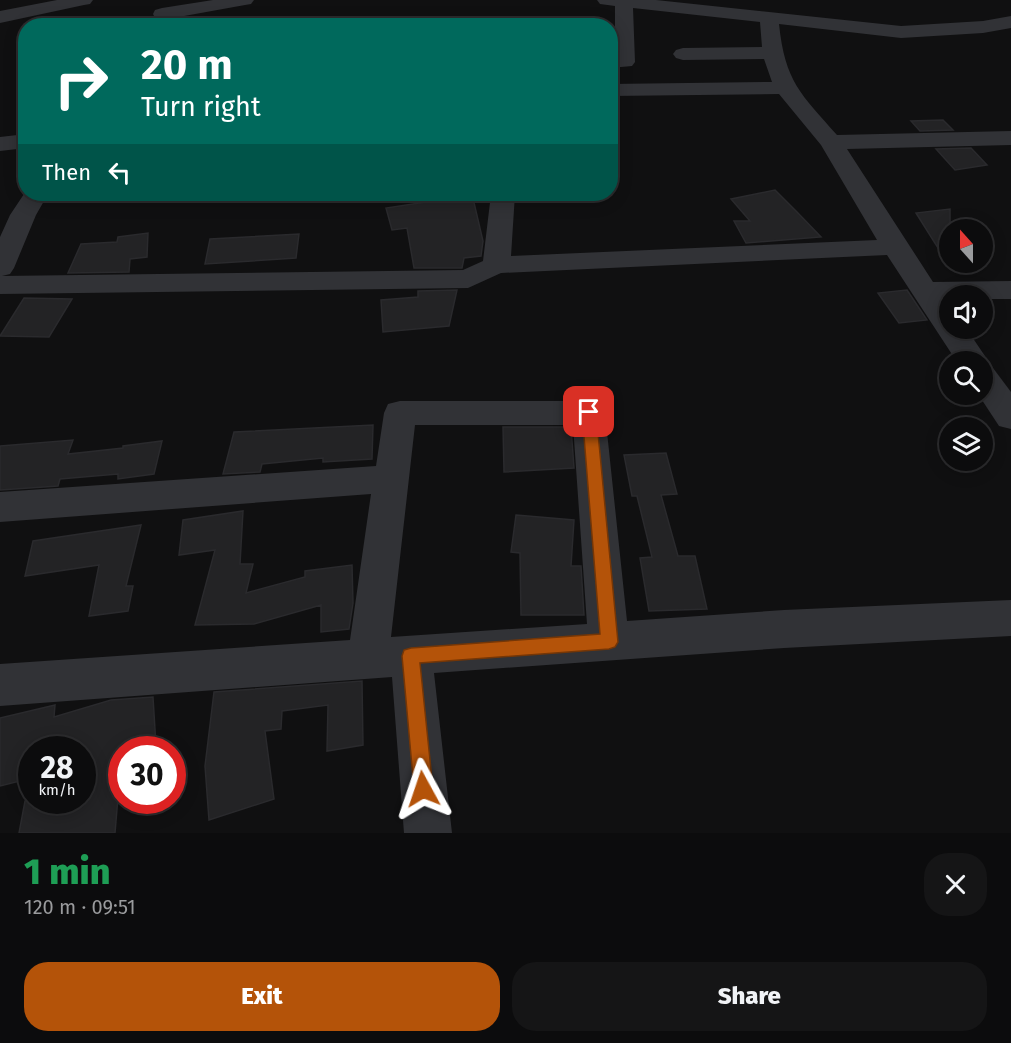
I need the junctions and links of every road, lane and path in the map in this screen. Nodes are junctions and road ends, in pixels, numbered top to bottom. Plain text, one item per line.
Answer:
1 (84, 0) edge
2 (175, 0) edge
3 (245, 0) edge
4 (615, 1) edge
5 (769, 16) junction
6 (0, 17) edge
7 (160, 18) edge
8 (167, 18) edge
9 (1011, 22) edge
10 (772, 53) junction
11 (683, 54) dead end
12 (618, 62) edge
13 (785, 88) junction
14 (618, 90) edge
15 (1011, 138) edge
16 (18, 142) edge
17 (831, 142) junction
18 (0, 144) edge
19 (31, 201) edge
20 (502, 201) edge
21 (895, 247) junction
22 (496, 265) junction
23 (0, 268) edge
24 (0, 285) edge
25 (1011, 290) edge
26 (924, 291) junction
27 (939, 312) edge
28 (993, 392) edge
29 (1011, 417) edge
30 (391, 479) junction
31 (0, 507) edge
32 (1011, 618) edge
33 (609, 642) junction
34 (411, 656) junction
35 (368, 659) junction
36 (0, 685) edge
37 (428, 833) edge

1 - 6 street
2 - 7 street
3 - 8 street
4 - 5 street
4 - 12 street
5 - 9 street
5 - 10 street
10 - 11 street
10 - 13 street
13 - 14 street
13 - 17 street
15 - 17 street
16 - 18 street
17 - 21 street
19 - 23 street
20 - 22 street
21 - 22 street
21 - 26 street
22 - 24 street
25 - 26 street
26 - 27 street
28 - 29 street
30 - 31 street
30 - 33 street
30 - 35 street
32 - 33 street
33 - 34 street
34 - 35 street
34 - 37 street
35 - 36 street

